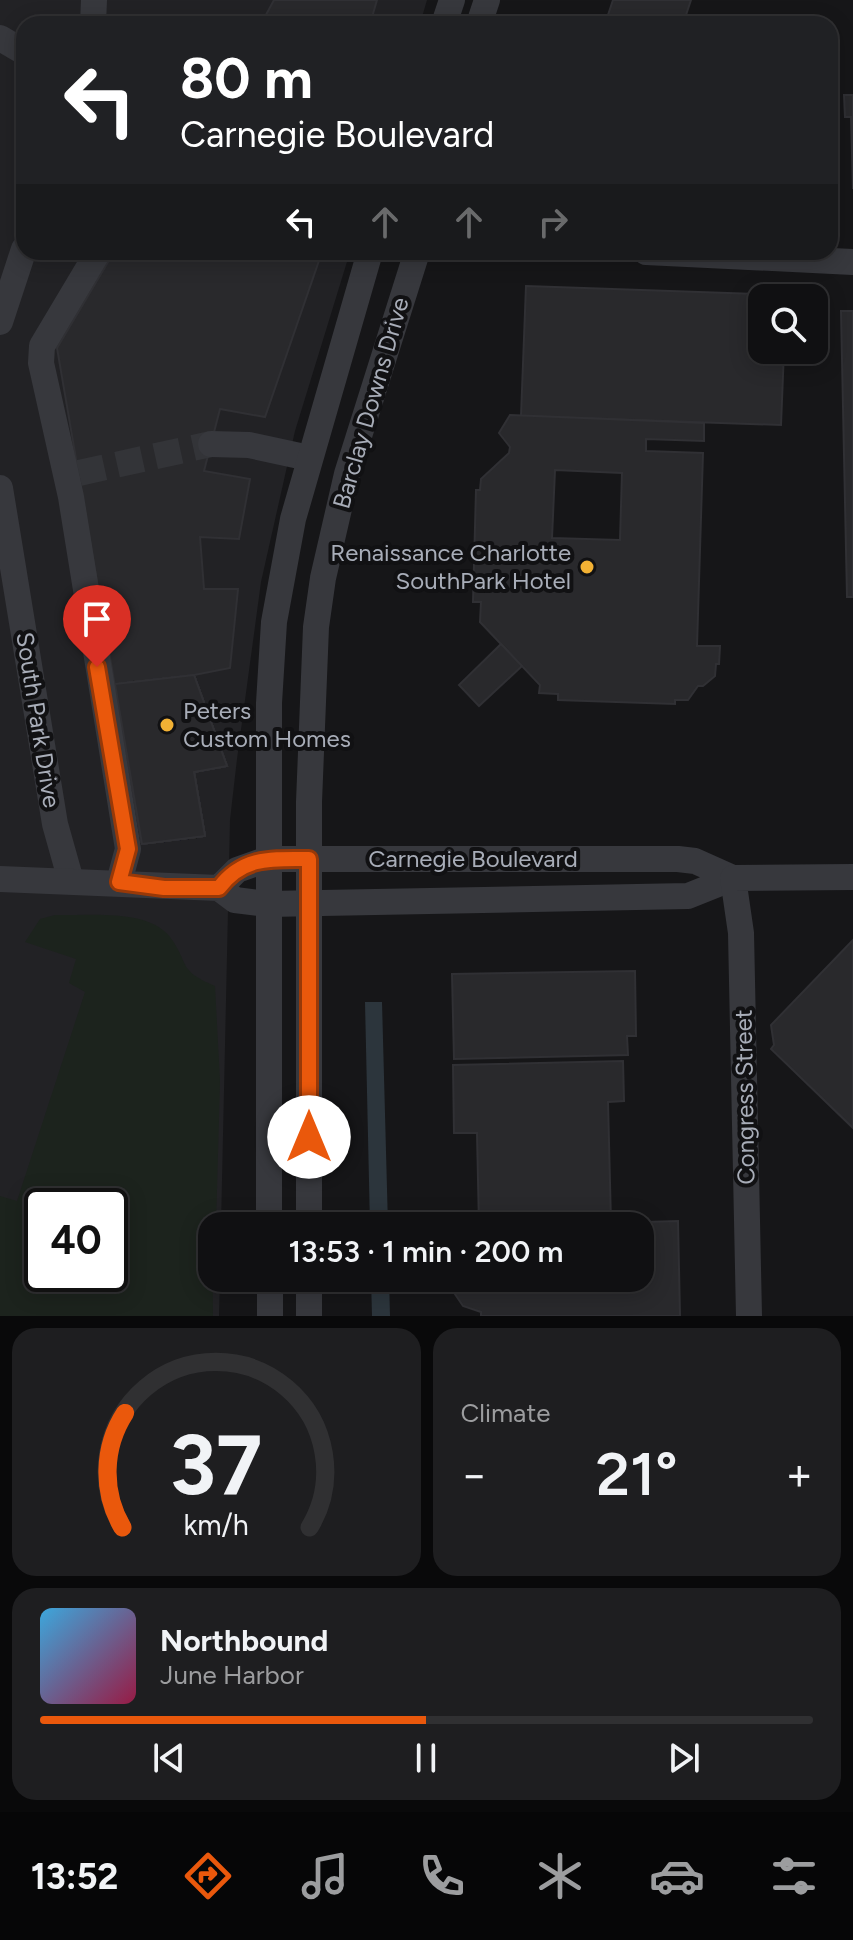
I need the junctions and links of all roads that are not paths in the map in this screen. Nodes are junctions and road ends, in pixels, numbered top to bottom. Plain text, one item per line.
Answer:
1 (20, 260) edge
2 (93, 260) edge
3 (368, 260) edge
4 (414, 260) edge
5 (812, 260) edge
6 (853, 262) edge
7 (0, 322) edge
8 (211, 444) tunnel mouth
9 (309, 458) junction
10 (0, 488) edge
11 (268, 859) junction
12 (309, 859) junction
13 (853, 877) edge
14 (733, 878) junction
15 (0, 879) edge
16 (71, 881) junction
17 (119, 882) junction
18 (219, 888) junction
19 (268, 904) junction
20 (309, 904) junction
21 (269, 1212) edge
22 (309, 1212) edge
23 (270, 1292) edge
24 (309, 1292) edge
25 (270, 1316) edge
26 (309, 1316) edge
27 (749, 1316) edge

1 - 7 street
2 - 17 street
3 - 9 street, Barclay Downs Drive
4 - 12 street, Barclay Downs Drive
5 - 6 street
8 - 9 street
9 - 11 street, Barclay Downs Drive
10 - 16 street, South Park Drive
11 - 12 street, Carnegie Boulevard
11 - 18 street, Carnegie Boulevard
11 - 19 street, Barclay Downs Drive
12 - 14 street, Carnegie Boulevard
12 - 20 street, Barclay Downs Drive
13 - 14 street, Carnegie Boulevard
14 - 20 street, Carnegie Boulevard
14 - 27 street, Congress Street
15 - 16 street
16 - 17 street, Carnegie Boulevard
17 - 18 street, Carnegie Boulevard
18 - 19 street, Carnegie Boulevard
19 - 20 street, Carnegie Boulevard
19 - 21 street, Barclay Downs Drive
20 - 22 street, Barclay Downs Drive
23 - 25 street
24 - 26 street

